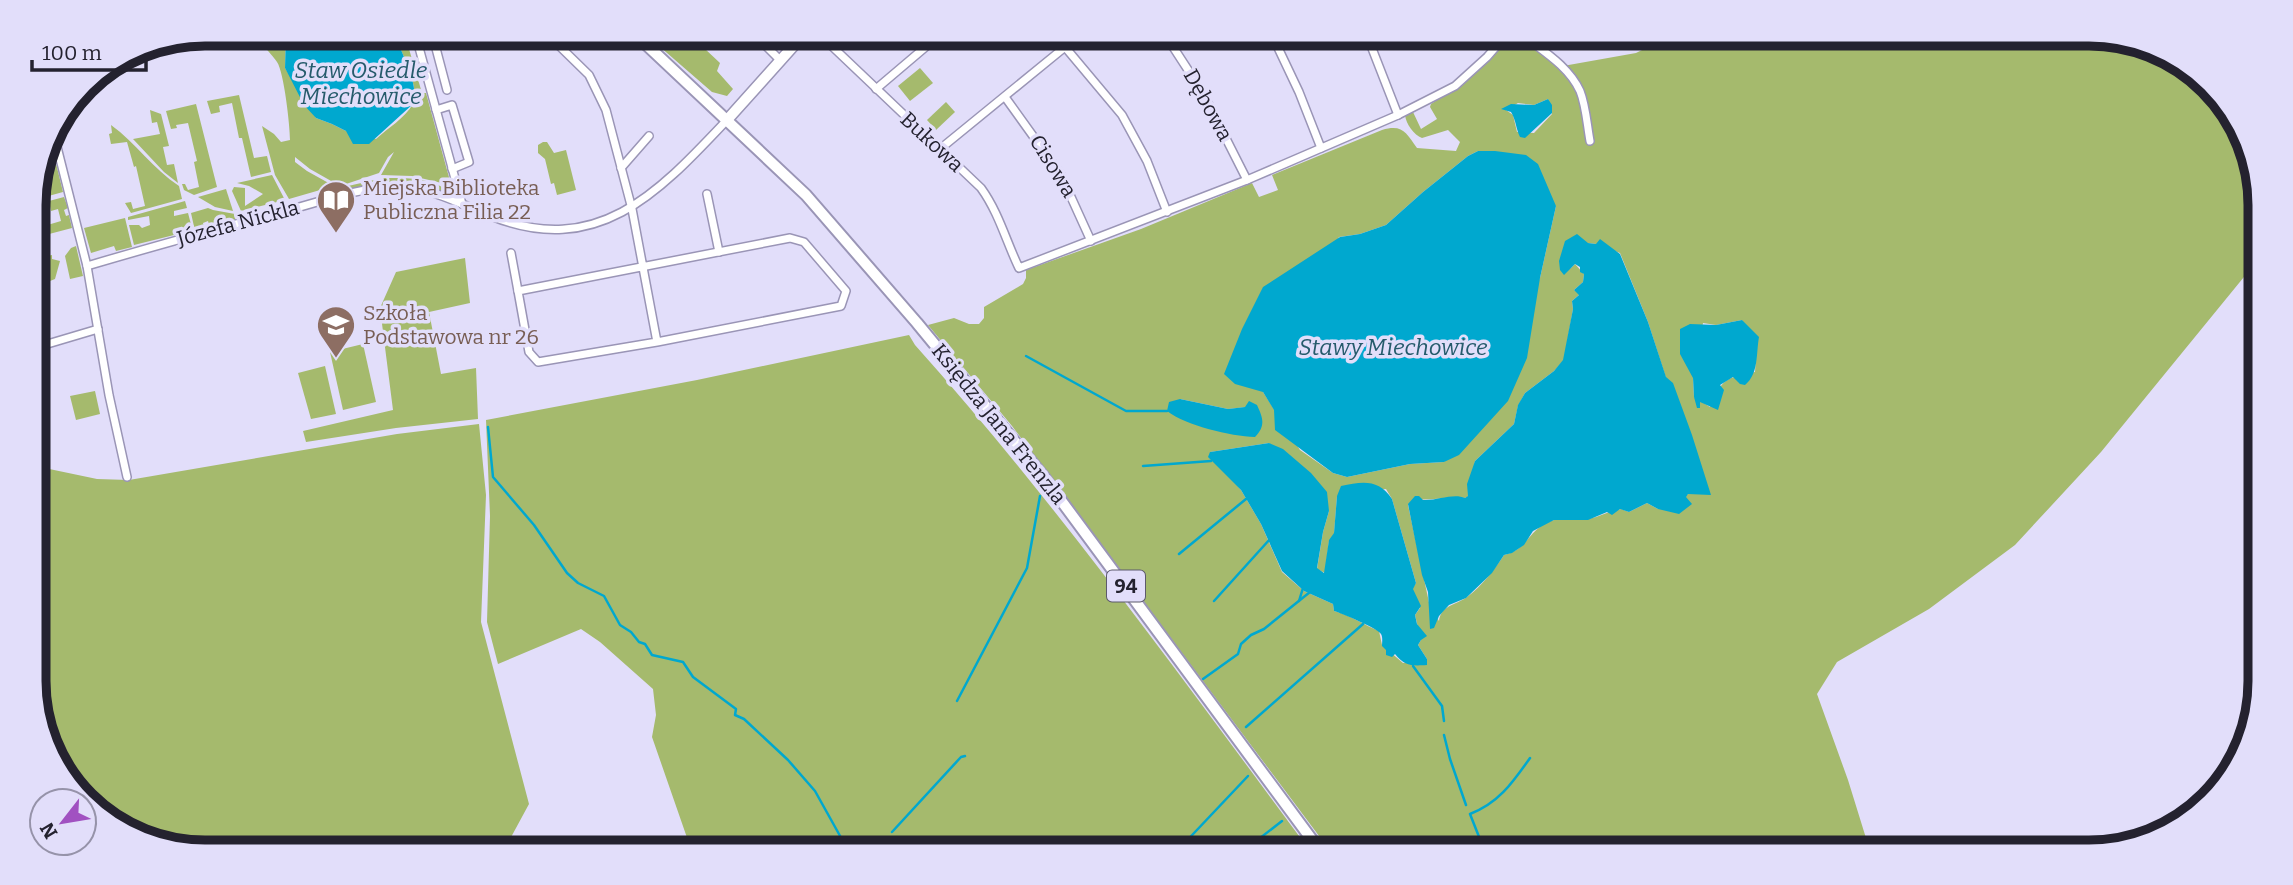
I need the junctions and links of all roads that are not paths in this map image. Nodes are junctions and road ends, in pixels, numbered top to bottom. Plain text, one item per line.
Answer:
1 (418, 46) edge
2 (436, 46) edge
3 (560, 46) edge
4 (648, 46) edge
5 (766, 46) edge
6 (794, 46) edge
7 (831, 46) edge
8 (927, 46) edge
9 (1172, 46) edge
10 (1277, 46) edge
11 (1371, 46) edge
12 (1497, 46) edge
13 (1537, 46) edge
14 (1065, 47) joint
15 (439, 58) junction
16 (781, 61) junction
17 (423, 63) junction
18 (876, 89) junction
19 (447, 90) dead end
20 (1005, 97) junction
21 (436, 110) junction
22 (1398, 115) junction
23 (727, 120) junction
24 (649, 136) dead end
25 (1590, 141) dead end
26 (57, 147) edge
27 (1321, 148) junction
28 (940, 149) junction
29 (621, 168) junction
30 (452, 169) junction
31 (1247, 180) junction
32 (707, 194) dead end
33 (462, 204) junction
34 (632, 209) junction
35 (1167, 212) junction
36 (1091, 241) junction
37 (719, 252) junction
38 (511, 253) dead end
39 (87, 266) junction
40 (643, 266) junction
41 (518, 291) junction
42 (98, 330) junction
43 (657, 342) junction
44 (46, 345) edge
45 (127, 477) dead end
46 (1312, 839) edge

1 - 17 street
2 - 15 street
3 - 29 street
4 - 23 main road, Księdza Jana Frenzla / 94
5 - 16 street
6 - 16 street
7 - 18 street, Bukowa
8 - 18 street
9 - 31 street, Dębowa
10 - 27 street
11 - 22 street
12 - 22 street
13 - 25 street
14 - 20 street
14 - 35 street
15 - 17 street
15 - 19 street
16 - 23 street
17 - 21 street
18 - 28 street, Bukowa
20 - 28 street
20 - 36 street, Cisowa
21 - 30 street
21 - 30 street
22 - 27 street
23 - 34 street, Józefa Nickla
23 - 46 main road, Księdza Jana Frenzla / 94
24 - 29 street
26 - 39 street
27 - 31 street
28 - 36 street, Bukowa
29 - 34 street
30 - 33 street
31 - 35 street
32 - 37 street
33 - 34 street, Józefa Nickla
33 - 39 street, Józefa Nickla
34 - 40 street
35 - 36 street
37 - 40 street
37 - 43 street
38 - 41 street
39 - 42 street
40 - 41 street
40 - 43 street
41 - 43 street
42 - 44 street
42 - 45 street

